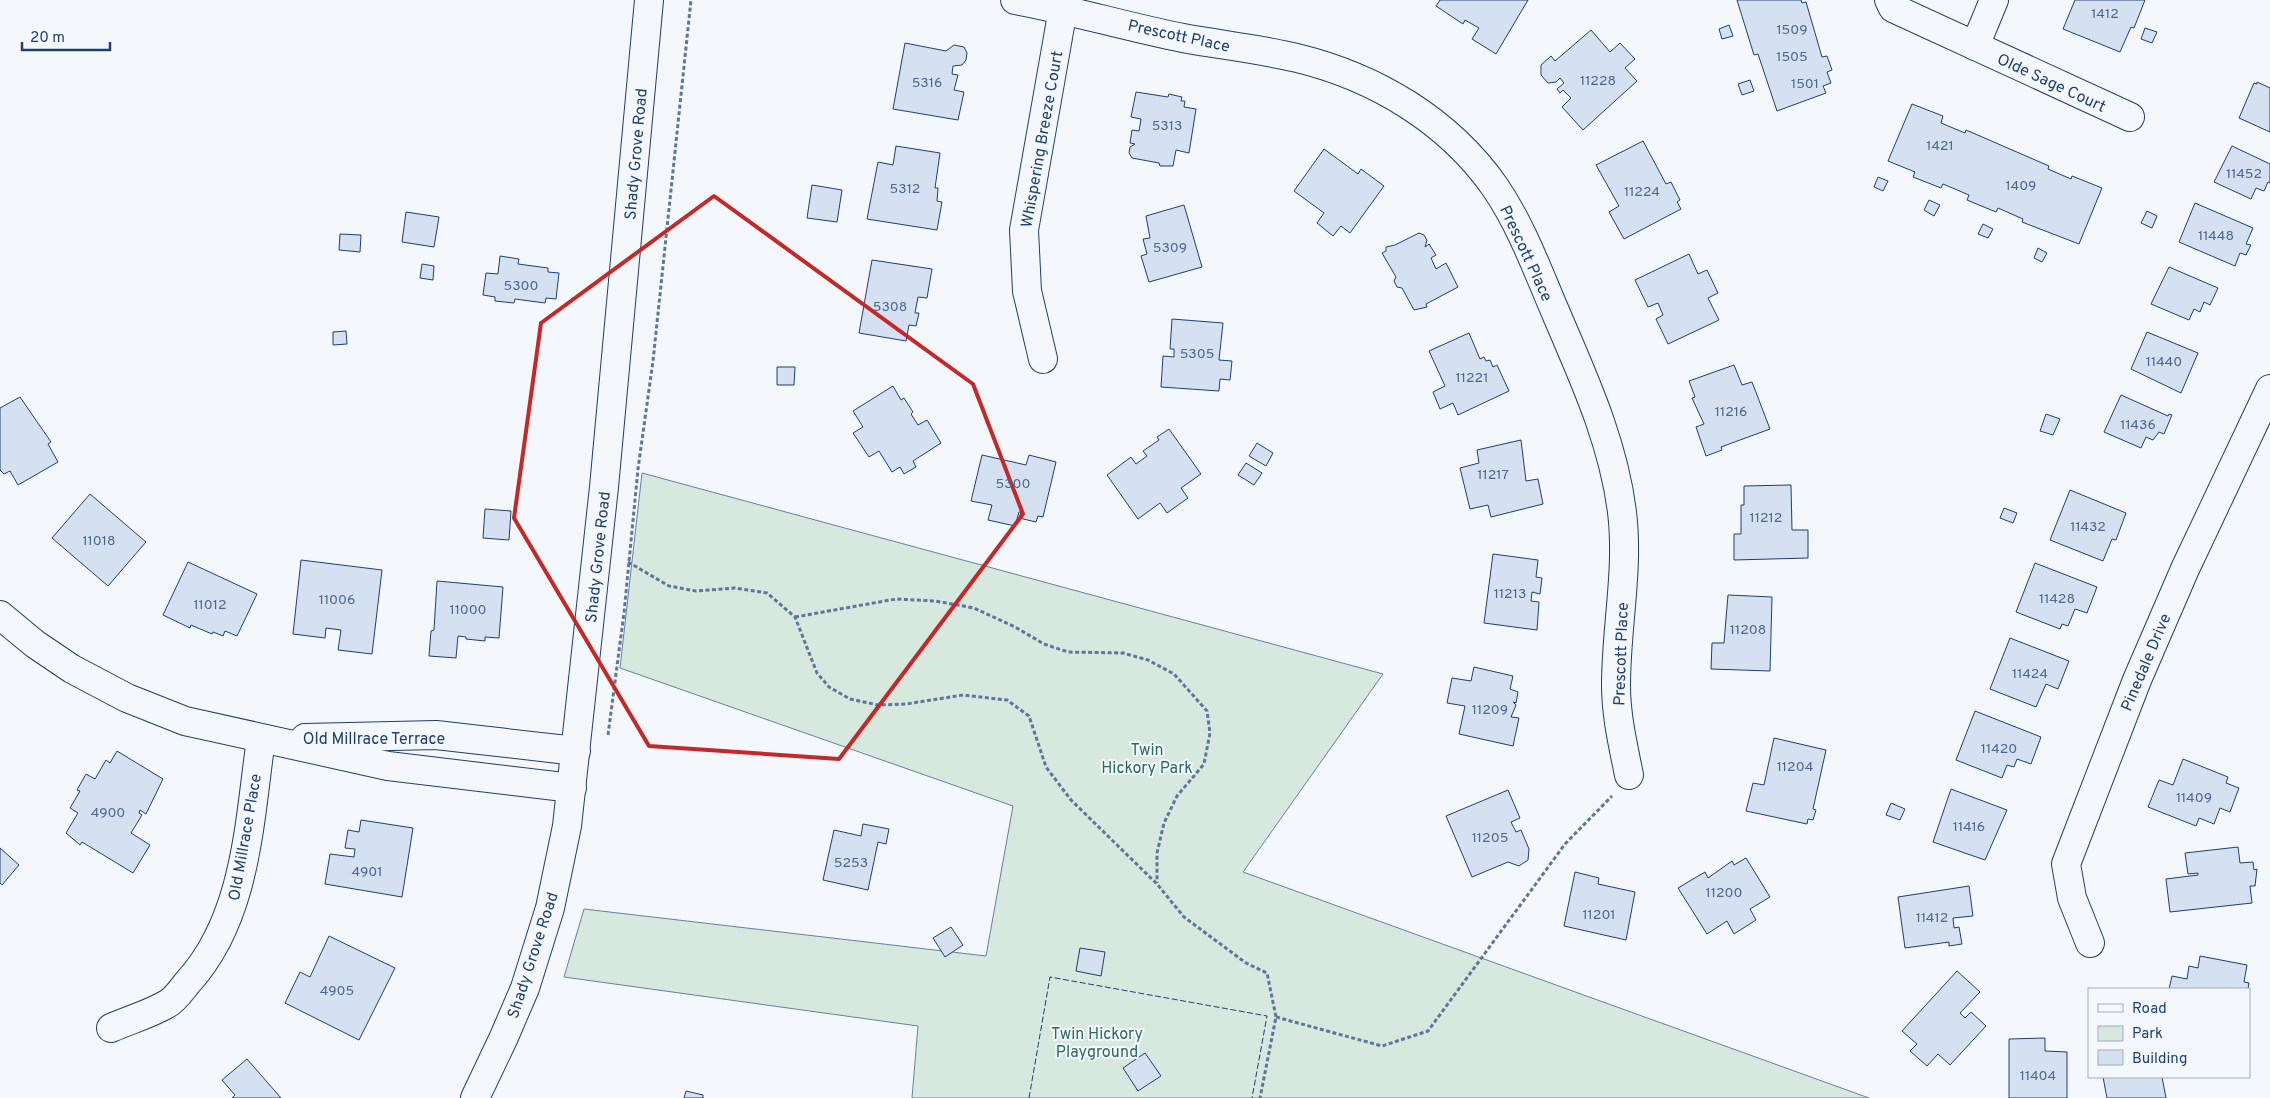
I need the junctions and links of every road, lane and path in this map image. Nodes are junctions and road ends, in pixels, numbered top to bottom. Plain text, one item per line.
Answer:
1 (649, 0) edge
2 (691, 0) edge
3 (1015, 0) edge
4 (1889, 0) edge
5 (1994, 0) edge
6 (1063, 9) junction
7 (1974, 46) junction
8 (2130, 117) dead end
9 (1043, 359) dead end
10 (2270, 390) edge
11 (0, 615) edge
12 (795, 617) junction
13 (261, 739) junction
14 (576, 751) junction
15 (1629, 775) dead end
16 (572, 788) junction
17 (1600, 808) dead end
18 (1156, 884) junction
19 (2090, 943) dead end
20 (1276, 1017) junction
21 (111, 1028) dead end
22 (475, 1098) edge
23 (1260, 1098) edge

1 - 14 street, Shady Grove Road
2 - 12 path
3 - 6 street, Prescott Place
4 - 7 street, Olde Sage Court
5 - 7 street
6 - 9 street, Whispering Breeze Court
6 - 15 street, Prescott Place
7 - 8 street, Olde Sage Court
10 - 19 street, Pinedale Drive
11 - 13 street, Old Millrace Terrace
12 - 18 path
12 - 18 path
13 - 14 street, Old Millrace Terrace
13 - 16 street, Old Millrace Terrace
13 - 21 street, Old Millrace Place
14 - 16 street, Shady Grove Road
16 - 22 street, Shady Grove Road
17 - 20 path
18 - 20 path
20 - 23 path

